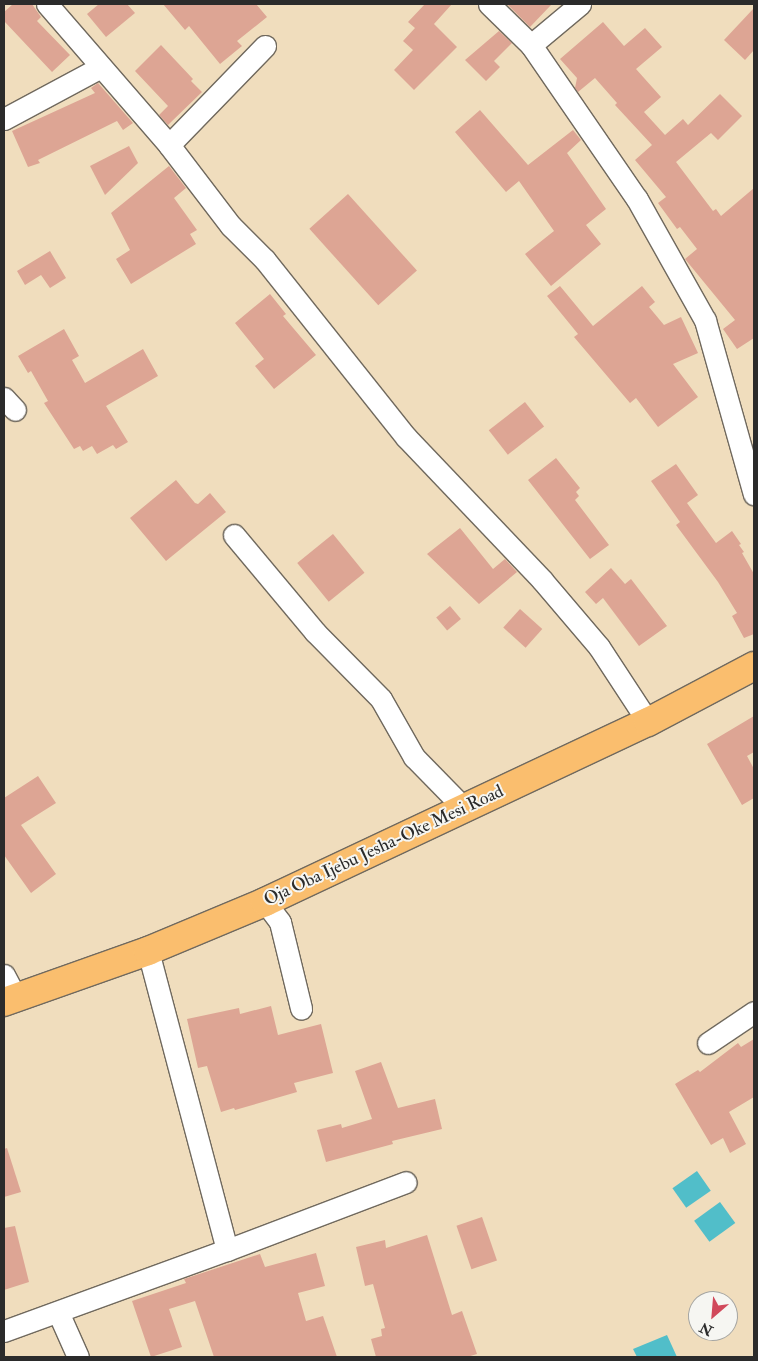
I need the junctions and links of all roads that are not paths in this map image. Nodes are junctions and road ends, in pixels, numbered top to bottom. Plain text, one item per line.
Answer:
1 (47, 4) edge
2 (489, 4) edge
3 (580, 4) edge
4 (531, 45) junction
5 (265, 46) dead end
6 (101, 67) junction
7 (4, 118) edge
8 (169, 145) junction
9 (754, 494) edge
10 (234, 535) dead end
11 (754, 666) edge
12 (648, 722) junction
13 (464, 808) junction
14 (265, 902) junction
15 (148, 951) junction
16 (8, 992) edge
17 (301, 1008) dead end
18 (754, 1012) edge
19 (708, 1043) dead end
20 (406, 1182) dead end
21 (226, 1250) junction
22 (58, 1312) junction
23 (4, 1331) edge
24 (78, 1357) edge

1 - 6 street
2 - 4 street
3 - 4 street
4 - 9 street
5 - 8 street
6 - 7 street
6 - 8 street
8 - 12 street
10 - 13 street
11 - 12 main road, Oja Oba Ijebu Jesha-Oke Mesi Road
12 - 13 main road, Oja Oba Ijebu Jesha-Oke Mesi Road
13 - 14 main road, Oja Oba Ijebu Jesha-Oke Mesi Road
14 - 15 main road, Oja Oba Ijebu Jesha-Oke Mesi Road
14 - 17 street
15 - 16 main road, Oja Oba Ijebu Jesha-Oke Mesi Road
15 - 21 street
18 - 19 street
20 - 21 street
21 - 22 street
22 - 23 street
22 - 24 street

